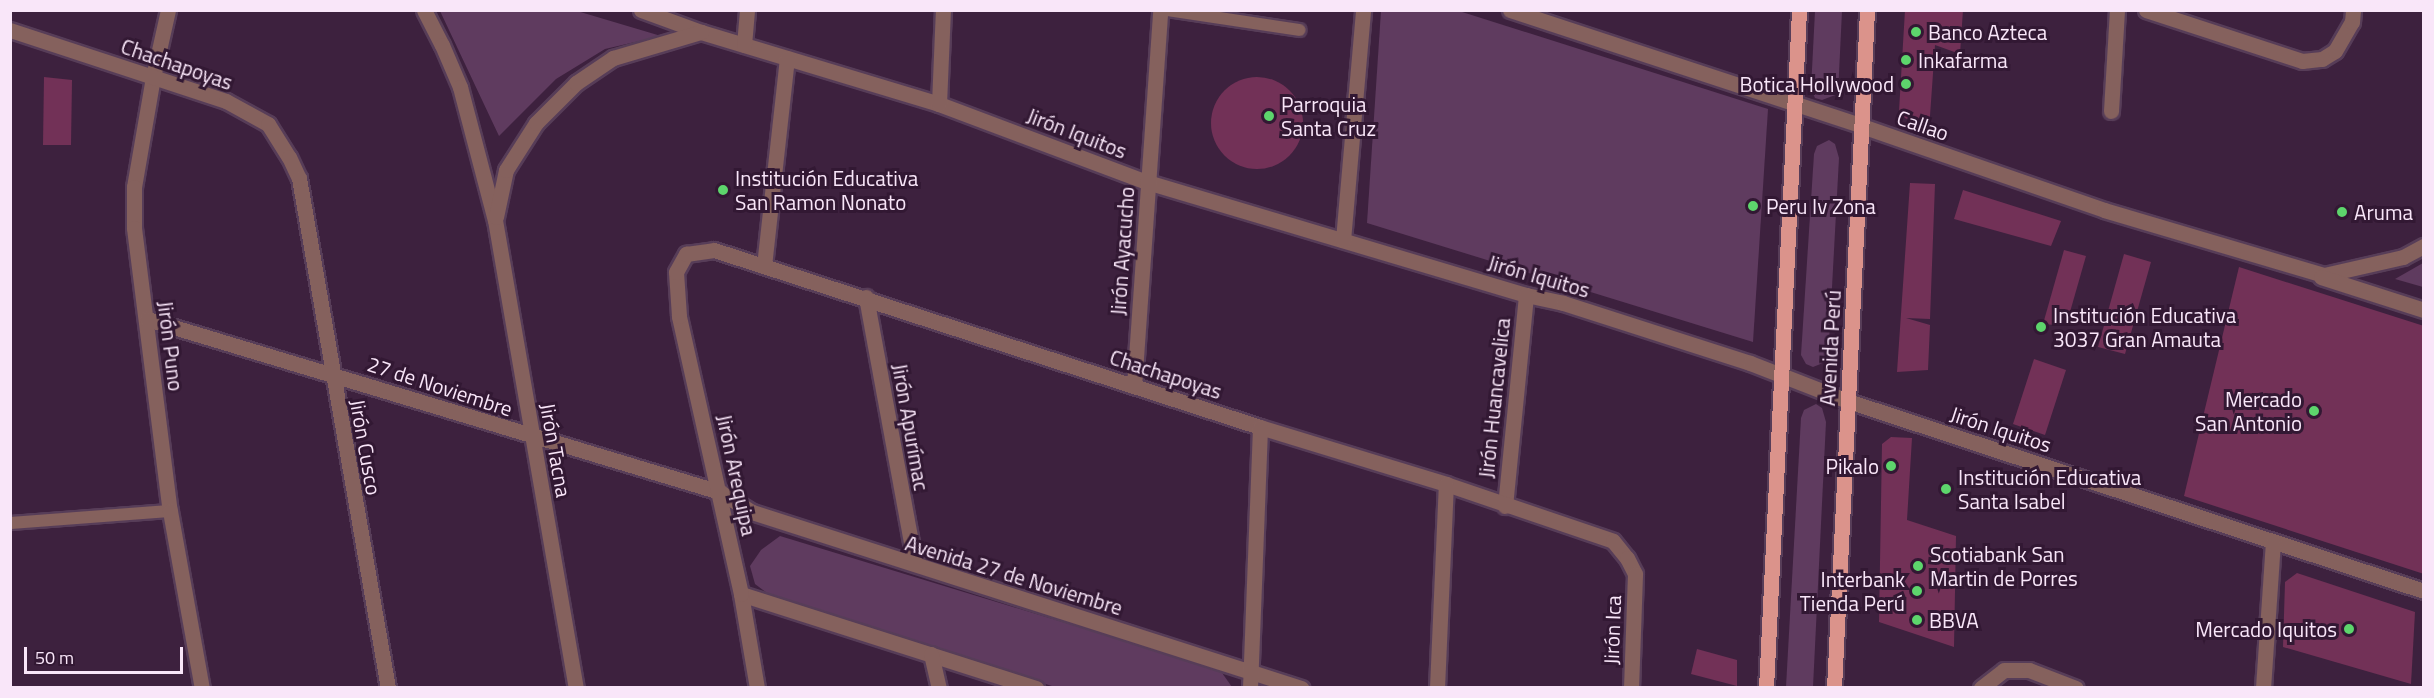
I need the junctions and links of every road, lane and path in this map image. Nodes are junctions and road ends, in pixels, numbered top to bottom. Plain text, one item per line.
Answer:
1 (168, 10) edge
2 (424, 10) edge
3 (641, 10) edge
4 (747, 10) edge
5 (943, 10) edge
6 (1160, 10) edge
7 (1167, 10) edge
8 (1363, 10) edge
9 (1510, 10) edge
10 (1798, 10) edge
11 (1867, 10) edge
12 (2117, 10) edge
13 (2146, 10) edge
14 (2175, 15) edge
15 (2353, 16) edge
16 (10, 30) edge
17 (1300, 30) dead end
18 (701, 32) junction
19 (744, 45) junction
20 (787, 58) junction
21 (153, 77) junction
22 (939, 104) junction
23 (1794, 105) junction
24 (2111, 111) dead end
25 (1862, 126) junction
26 (299, 178) joint
27 (1147, 182) junction
28 (495, 220) junction
29 (1343, 240) junction
30 (2424, 246) edge
31 (2269, 260) junction
32 (764, 266) junction
33 (676, 272) joint
34 (1526, 295) junction
35 (866, 297) junction
36 (2424, 310) edge
37 (147, 319) junction
38 (331, 374) junction
39 (1781, 376) junction
40 (1134, 386) junction
41 (1848, 401) junction
42 (1260, 427) junction
43 (533, 438) junction
44 (1446, 484) junction
45 (720, 492) junction
46 (1505, 506) junction
47 (170, 511) junction
48 (10, 523) edge
49 (2273, 542) junction
50 (915, 564) junction
51 (1635, 574) joint
52 (2424, 591) edge
53 (741, 594) junction
54 (931, 654) junction
55 (1251, 680) edge
56 (202, 687) edge
57 (388, 687) edge
58 (576, 687) edge
59 (757, 687) edge
60 (939, 687) edge
61 (1036, 687) edge
62 (1301, 687) edge
63 (1437, 687) edge
64 (1631, 687) edge
65 (1766, 687) edge
66 (1834, 687) edge
67 (1981, 687) edge
68 (2076, 687) edge
69 (2264, 687) edge

1 - 21 street, Jirón Puno
2 - 28 street, Jirón Tacna
3 - 18 street, Jirón Iquitos
4 - 19 street
5 - 22 street
6 - 27 street, Jirón Ayacucho
7 - 17 lane
8 - 29 street
9 - 23 street, Callao
10 - 23 main road
11 - 25 main road, Avenida Perú
12 - 24 street
13 - 14 street
14 - 15 street
16 - 21 street, Chachapoyas
18 - 19 street, Jirón Iquitos
18 - 28 street, Jirón Tacna
19 - 20 street, Jirón Iquitos
20 - 22 street, Jirón Iquitos
20 - 32 street
21 - 26 street, Chachapoyas
21 - 37 street, Jirón Puno
22 - 27 street, Jirón Iquitos
23 - 25 street, Callao
23 - 39 main road
25 - 31 street, Callao
25 - 41 main road, Avenida Perú
26 - 38 street, Jirón Cusco
27 - 29 street, Jirón Iquitos
27 - 40 street, Jirón Ayacucho
28 - 43 street, Jirón Tacna
29 - 34 street, Jirón Iquitos
30 - 31 street, Callao
31 - 36 street
32 - 33 street, Chachapoyas
32 - 35 street, Chachapoyas
33 - 45 street, Jirón Arequipa
34 - 39 street, Jirón Iquitos
34 - 46 street, Jirón Huancavelica
35 - 40 street, Chachapoyas
35 - 50 street, Jirón Apurímac
37 - 38 street, 27 de Noviembre
37 - 47 street, Jirón Puno
38 - 43 street, 27 de Noviembre
38 - 57 street, Jirón Cusco
39 - 41 street, Jirón Iquitos
39 - 65 main road
40 - 42 street, Chachapoyas
41 - 49 street, Jirón Iquitos
41 - 66 main road, Avenida Perú
42 - 44 street, Chachapoyas
42 - 55 street
43 - 45 street, 27 de Noviembre
43 - 58 street, Jirón Tacna
44 - 46 street, Chachapoyas
44 - 63 street, Jirón Huancavelica
45 - 50 street, Avenida 27 de Noviembre
45 - 53 street, Jirón Arequipa
46 - 51 street, Chachapoyas
47 - 48 lane
47 - 56 street, Jirón Puno
49 - 52 street, Jirón Iquitos
49 - 69 street
50 - 55 street, Avenida 27 de Noviembre
51 - 64 street, Jirón Ica
53 - 54 street
53 - 59 street, Jirón Arequipa
54 - 60 street
54 - 61 street
55 - 62 street, Avenida 27 de Noviembre
67 - 68 street

